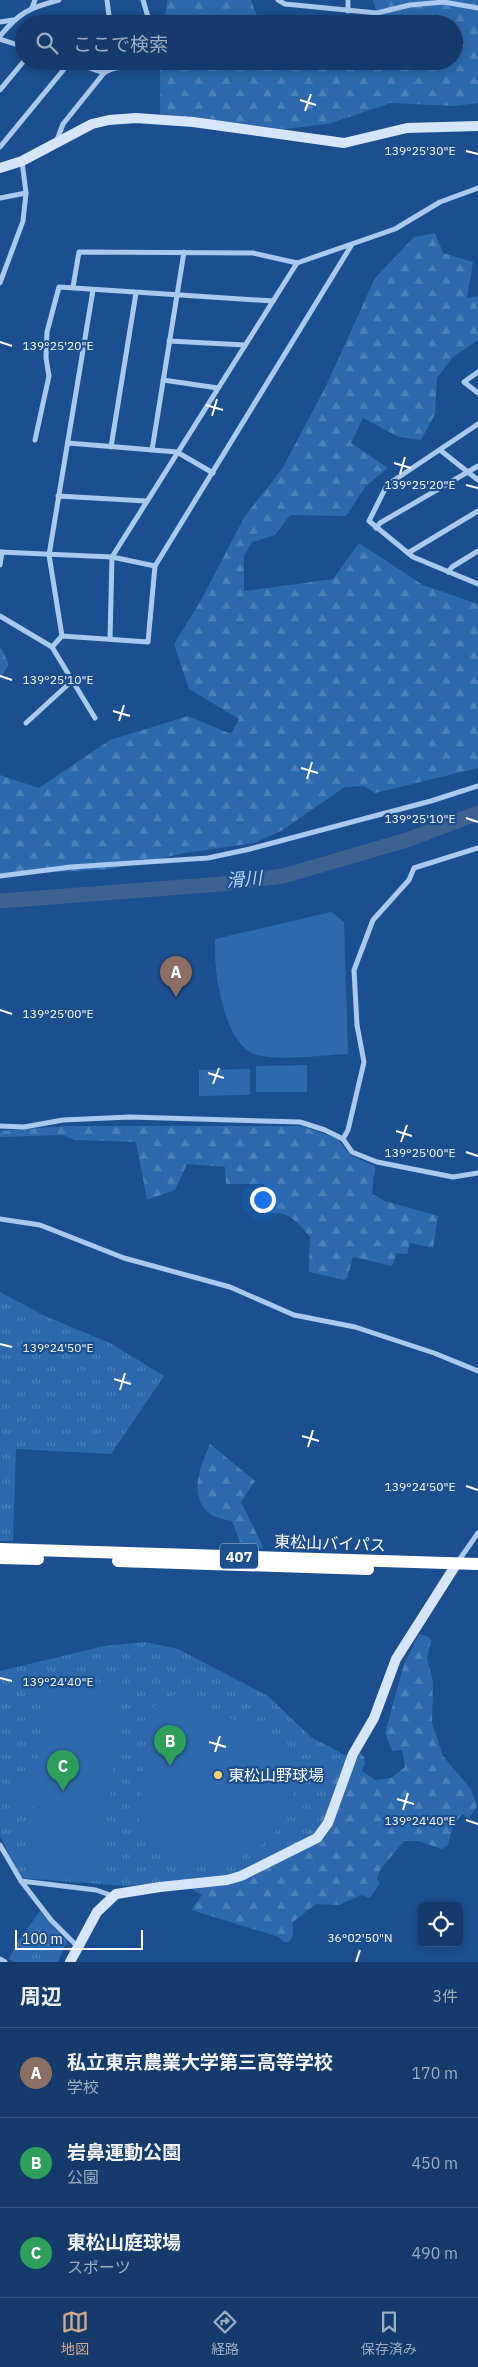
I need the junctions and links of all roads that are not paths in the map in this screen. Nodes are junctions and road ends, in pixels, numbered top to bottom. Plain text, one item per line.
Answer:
1 (35, 0) edge
2 (59, 0) edge
3 (107, 0) edge
4 (143, 0) edge
5 (278, 0) edge
6 (348, 0) edge
7 (32, 8) junction
8 (478, 8) edge
9 (348, 10) junction
10 (22, 15) edge
11 (109, 15) edge
12 (147, 15) edge
13 (14, 20) joint
14 (1, 21) edge
15 (0, 38) edge
16 (15, 44) edge
17 (17, 70) edge
18 (63, 70) edge
19 (94, 70) edge
20 (107, 70) edge
21 (104, 73) junction
22 (0, 90) edge
23 (478, 126) edge
24 (56, 144) junction
25 (0, 147) edge
26 (22, 161) junction
27 (0, 168) edge
28 (478, 188) edge
29 (26, 193) junction
30 (0, 198) edge
31 (351, 246) junction
32 (184, 252) junction
33 (297, 263) junction
34 (0, 283) edge
35 (73, 287) junction
36 (93, 290) junction
37 (136, 292) junction
38 (176, 295) junction
39 (273, 301) junction
40 (168, 341) junction
41 (245, 345) junction
42 (478, 372) edge
43 (162, 380) junction
44 (218, 388) junction
45 (478, 393) edge
46 (478, 424) edge
47 (35, 440) dead end
48 (68, 444) junction
49 (111, 447) junction
50 (152, 450) junction
51 (440, 450) junction
52 (177, 452) junction
53 (478, 466) edge
54 (468, 472) junction
55 (213, 473) junction
56 (478, 480) edge
57 (58, 496) junction
58 (146, 501) junction
59 (478, 510) edge
60 (376, 528) junction
61 (478, 551) edge
62 (1, 552) edge
63 (408, 553) junction
64 (49, 555) junction
65 (112, 557) junction
66 (0, 565) edge
67 (155, 566) junction
68 (448, 572) junction
69 (478, 584) edge
70 (0, 616) edge
71 (62, 636) junction
72 (110, 639) junction
73 (52, 647) junction
74 (73, 680) junction
75 (95, 718) dead end
76 (26, 723) dead end
77 (478, 786) edge
78 (478, 848) edge
79 (0, 876) edge
80 (0, 1126) edge
81 (343, 1139) junction
82 (478, 1173) edge
83 (0, 1219) edge
84 (478, 1371) edge
85 (478, 1533) edge
86 (0, 1549) edge
87 (0, 1558) edge
88 (478, 1564) edge
89 (454, 1567) junction
90 (478, 1572) edge
91 (1, 1848) edge
92 (21, 1881) junction
93 (112, 1896) junction
94 (78, 1948) junction
95 (70, 1962) edge

1 - 7 street
2 - 7 street
3 - 11 street
4 - 12 street
5 - 9 street
6 - 9 street
7 - 10 street
8 - 9 street
13 - 14 street
13 - 15 street
15 - 16 street
17 - 22 street
18 - 25 street
19 - 21 street
20 - 21 street
21 - 24 street
23 - 24 street
24 - 26 street
26 - 27 street
26 - 29 street
28 - 31 street
29 - 30 street
29 - 34 street
31 - 33 street
31 - 55 street
32 - 33 street
32 - 35 street
32 - 38 street
33 - 39 street
35 - 36 street
35 - 47 street
36 - 37 street
36 - 48 street
37 - 38 street
37 - 49 street
38 - 39 street
38 - 40 street
39 - 41 street
40 - 41 street
40 - 43 street
41 - 44 street
42 - 45 street
43 - 44 street
43 - 50 street
44 - 52 street
46 - 51 street
48 - 49 street
48 - 57 street
49 - 50 street
50 - 52 street
51 - 54 street
51 - 60 street
52 - 55 street
52 - 58 street
53 - 54 street
54 - 56 street
54 - 60 street
55 - 67 street
57 - 58 street
57 - 64 street
58 - 65 street
59 - 63 street
60 - 63 street
61 - 68 street
62 - 64 street
62 - 66 street
63 - 68 street
64 - 65 street
64 - 71 street
65 - 67 street
65 - 72 street
67 - 72 street
68 - 69 street
70 - 73 street
71 - 72 street
71 - 73 street
73 - 74 street
74 - 75 street
74 - 76 street
77 - 79 street
78 - 81 street
80 - 81 street
81 - 82 street
83 - 84 street
85 - 89 street
86 - 89 highway, 東松山バイパス / 407
87 - 89 highway, 東松山バイパス / 407
88 - 89 highway, 東松山バイパス / 407
89 - 90 highway, 東松山バイパス / 407
89 - 93 street
91 - 92 street
92 - 93 street
92 - 94 street
93 - 94 street
94 - 95 street

